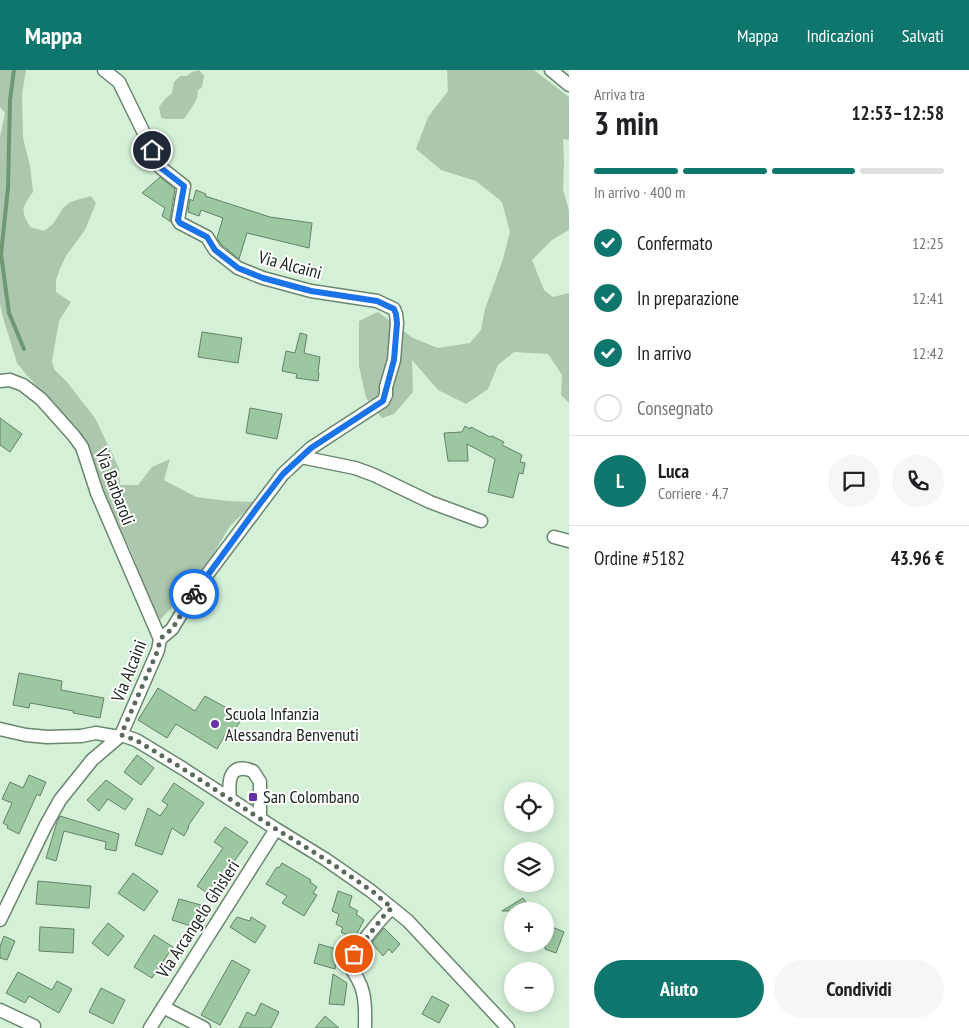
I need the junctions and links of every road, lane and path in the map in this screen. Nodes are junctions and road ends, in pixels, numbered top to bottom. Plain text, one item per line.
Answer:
1 (104, 70) edge
2 (550, 70) edge
3 (569, 86) edge
4 (178, 220) junction
5 (200, 223) dead end
6 (0, 381) edge
7 (301, 457) junction
8 (481, 521) dead end
9 (554, 537) dead end
10 (569, 541) edge
11 (160, 639) junction
12 (0, 729) edge
13 (120, 736) junction
14 (230, 799) junction
15 (260, 818) junction
16 (276, 829) junction
17 (392, 908) junction
18 (0, 920) edge
19 (163, 1007) junction
20 (0, 1010) edge
21 (34, 1026) dead end
22 (150, 1028) edge
23 (204, 1028) edge
24 (364, 1028) edge
25 (508, 1028) edge

1 - 4 street
2 - 3 street
4 - 5 street
4 - 7 street, Via Alcaini
6 - 11 street, Via Barbaroli
7 - 8 street
7 - 11 street, Via Alcaini
9 - 10 street
11 - 13 street, Via Alcaini
12 - 13 street
13 - 14 street
13 - 18 street
14 - 15 street
14 - 15 street
15 - 16 street
16 - 17 street
16 - 19 street, Via Arcangelo Ghisleri
17 - 24 street
17 - 25 street
19 - 22 street, Via Arcangelo Ghisleri
19 - 23 street
20 - 21 street

